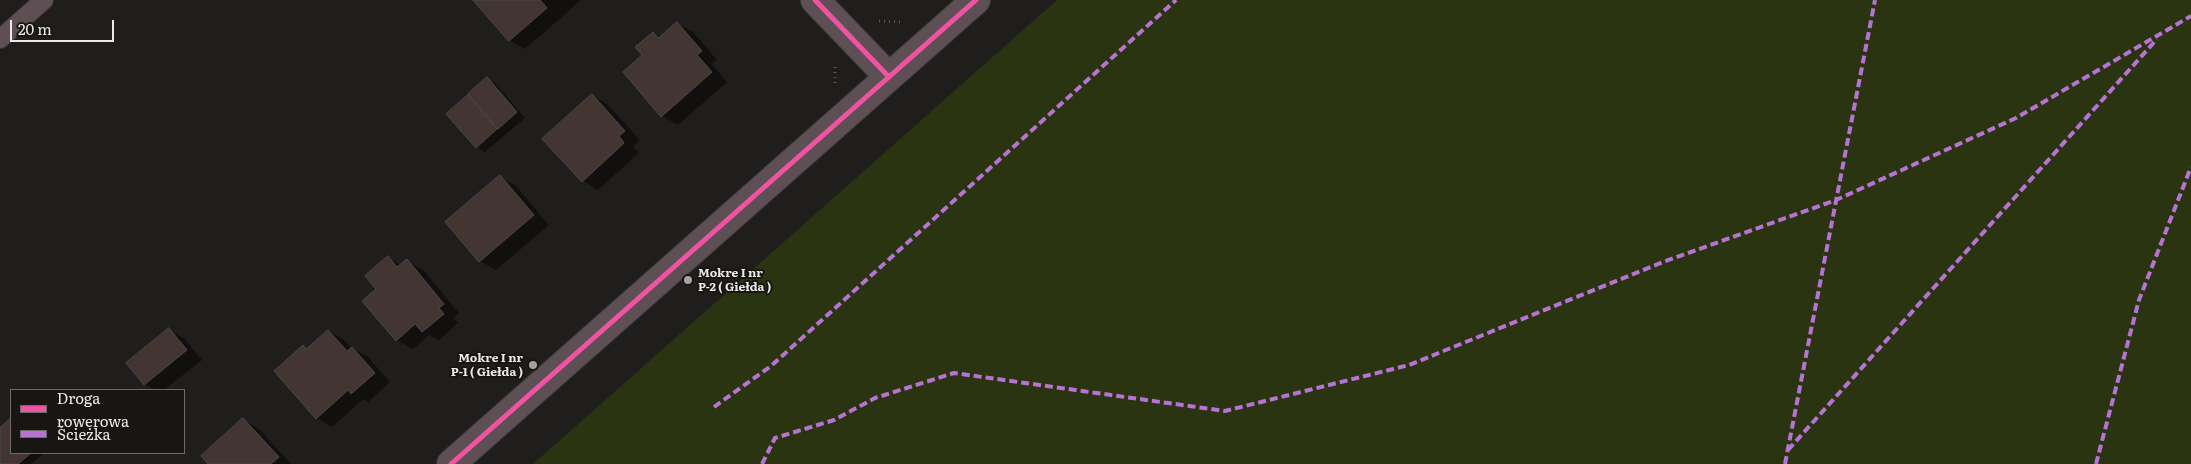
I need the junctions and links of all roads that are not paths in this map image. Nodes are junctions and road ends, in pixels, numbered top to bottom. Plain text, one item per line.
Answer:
1 (44, 0) edge
2 (815, 0) edge
3 (976, 0) edge
4 (0, 39) edge
5 (889, 77) junction
6 (451, 464) edge

1 - 4 lane
2 - 5 street
3 - 5 street
5 - 6 street

